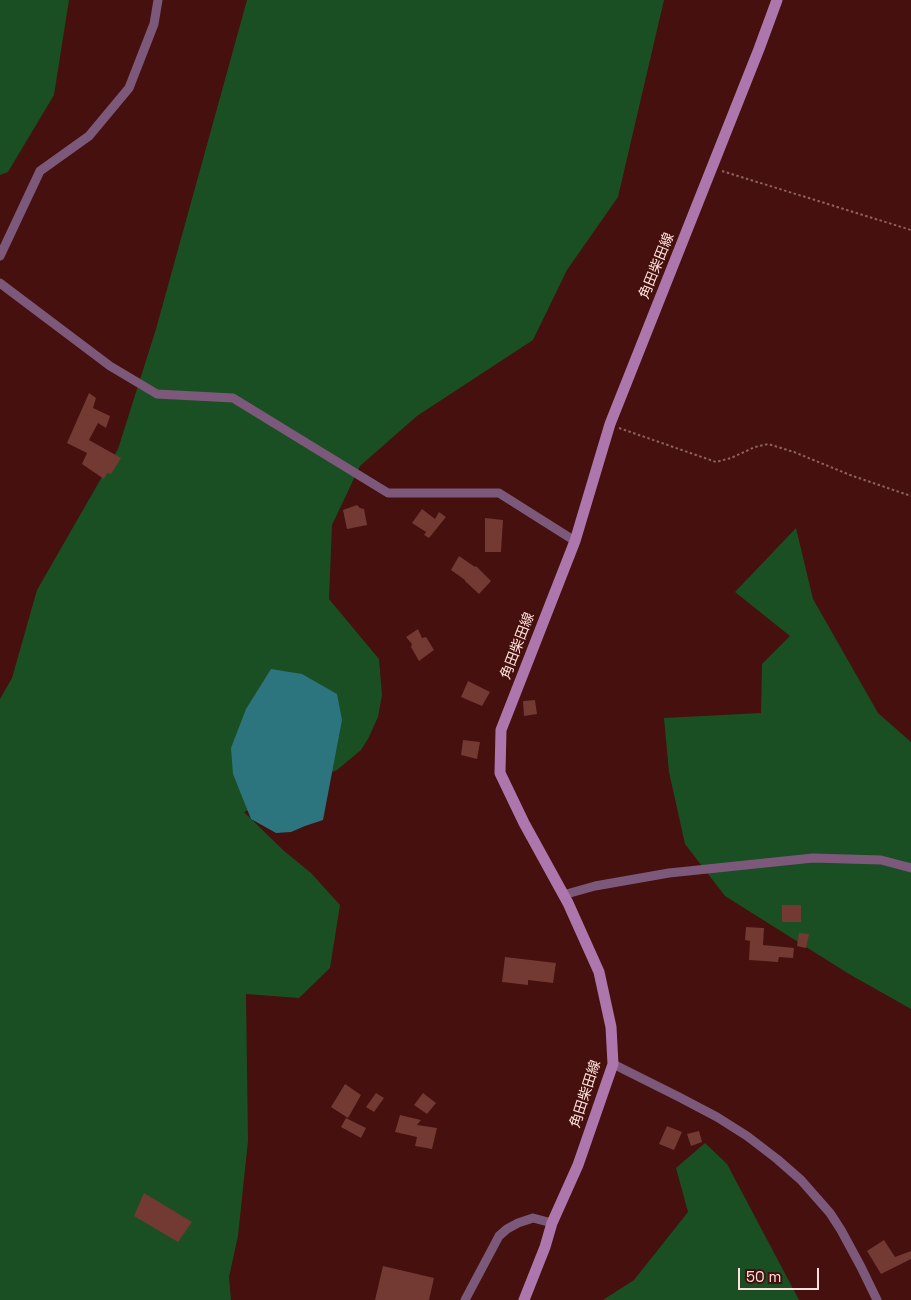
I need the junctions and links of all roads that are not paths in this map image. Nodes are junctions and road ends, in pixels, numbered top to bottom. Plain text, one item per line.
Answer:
1 (158, 0) edge
2 (777, 0) edge
3 (0, 256) edge
4 (0, 283) edge
5 (575, 541) junction
6 (911, 868) edge
7 (563, 895) junction
8 (613, 1064) junction
9 (552, 1223) junction
10 (465, 1300) edge
11 (524, 1300) edge
12 (877, 1300) edge

1 - 3 street
2 - 5 main road, 角田柴田線
4 - 5 street
5 - 7 main road, 角田柴田線
6 - 7 street
7 - 8 main road, 角田柴田線
8 - 9 main road, 角田柴田線
8 - 12 street
9 - 10 street
9 - 11 main road, 角田柴田線

